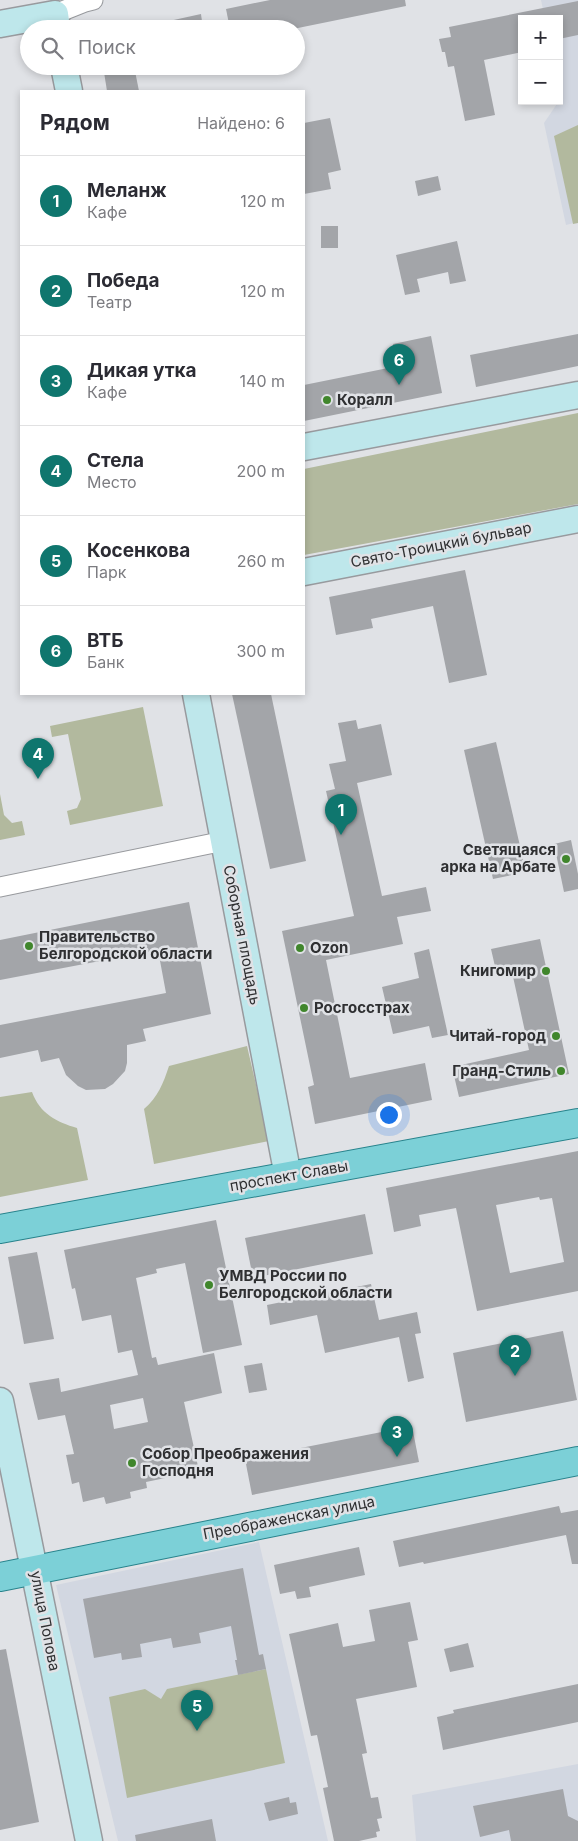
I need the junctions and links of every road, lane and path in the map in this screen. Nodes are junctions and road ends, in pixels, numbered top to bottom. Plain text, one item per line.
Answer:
1 (93, 0) edge
2 (59, 20) edge
3 (20, 23) edge
4 (0, 24) edge
5 (66, 75) edge
6 (69, 90) edge
7 (578, 396) edge
8 (305, 447) edge
9 (578, 519) edge
10 (305, 572) edge
11 (196, 695) edge
12 (224, 841) junction
13 (0, 888) edge
14 (578, 1123) edge
15 (288, 1176) junction
16 (0, 1229) edge
17 (0, 1401) edge
18 (578, 1461) edge
19 (35, 1570) junction
20 (0, 1577) edge
21 (89, 1841) edge

1 - 2 street
3 - 4 street
5 - 6 street
7 - 8 street
9 - 10 street, Свято-Троицкий бульвар
11 - 12 street, Соборная площадь
12 - 13 street
12 - 15 street, Соборная площадь
14 - 15 main road, проспект Славы
15 - 16 main road, проспект Славы
17 - 19 street, улица Попова
18 - 19 main road, Преображенская улица
19 - 20 main road, Преображенская улица
19 - 21 street, улица Попова

